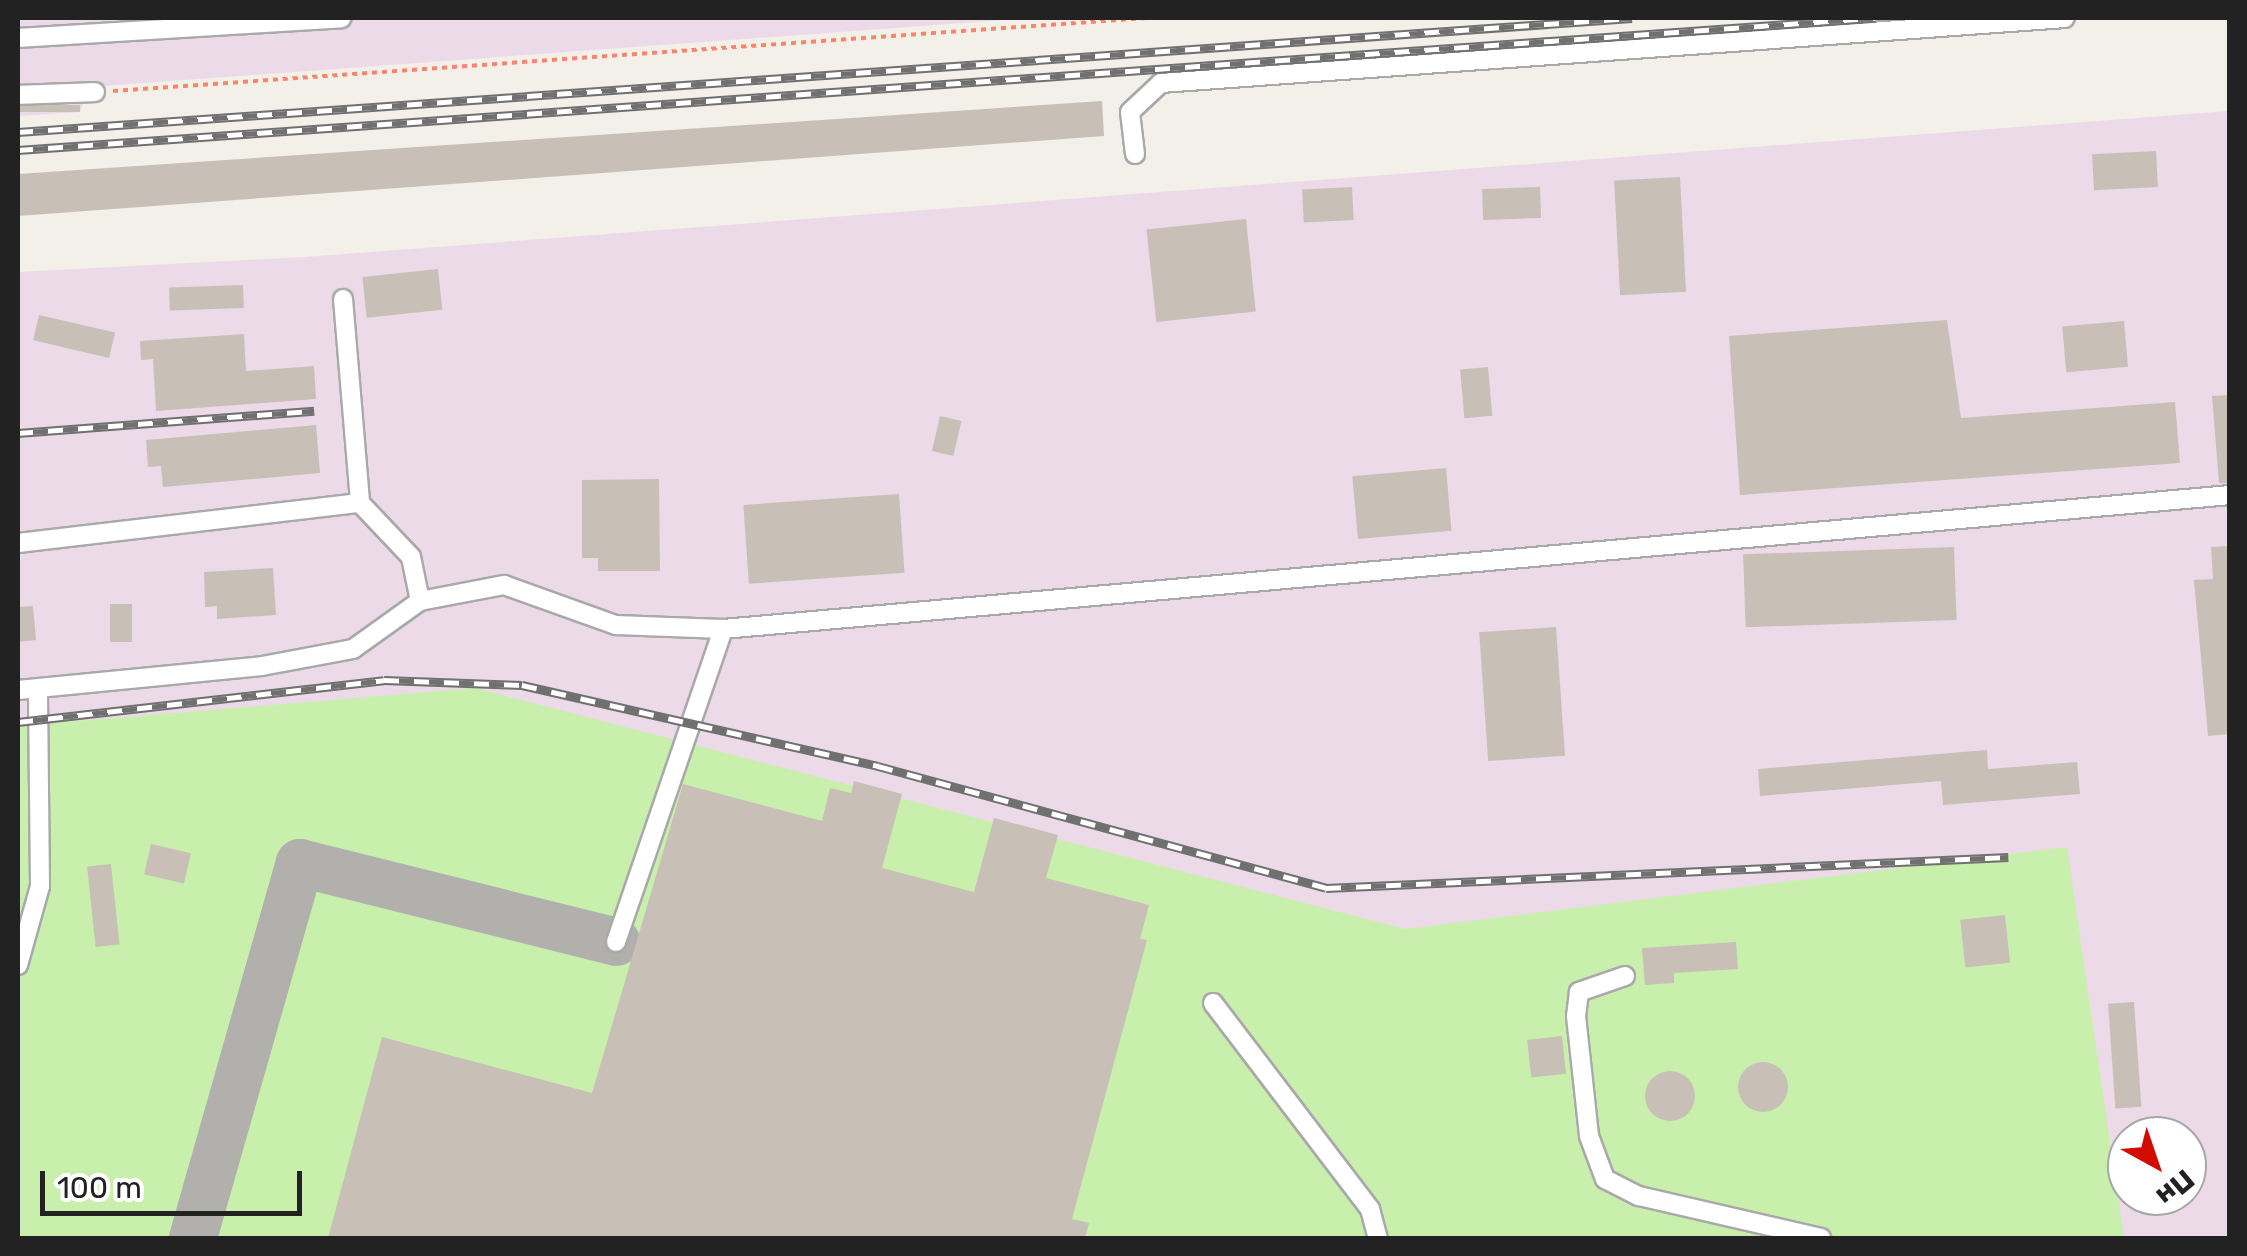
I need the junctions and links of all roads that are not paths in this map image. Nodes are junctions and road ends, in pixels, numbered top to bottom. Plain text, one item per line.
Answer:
1 (341, 18) edge
2 (2065, 18) edge
3 (18, 38) edge
4 (95, 92) road end
5 (18, 95) edge
6 (1135, 154) dead end
7 (342, 299) dead end
8 (2230, 495) edge
9 (360, 503) junction
10 (18, 543) edge
11 (420, 602) junction
12 (723, 629) junction
13 (38, 689) junction
14 (18, 690) edge
15 (616, 942) dead end
16 (18, 965) edge
17 (1625, 976) dead end
18 (1214, 1003) dead end
19 (1378, 1238) edge
20 (1821, 1238) edge

1 - 3 lane
2 - 6 lane
4 - 5 lane
7 - 9 lane
8 - 12 lane
9 - 10 lane
9 - 11 lane
11 - 12 lane
11 - 13 lane
12 - 15 lane
13 - 14 lane
13 - 16 lane
17 - 20 lane
18 - 19 lane

